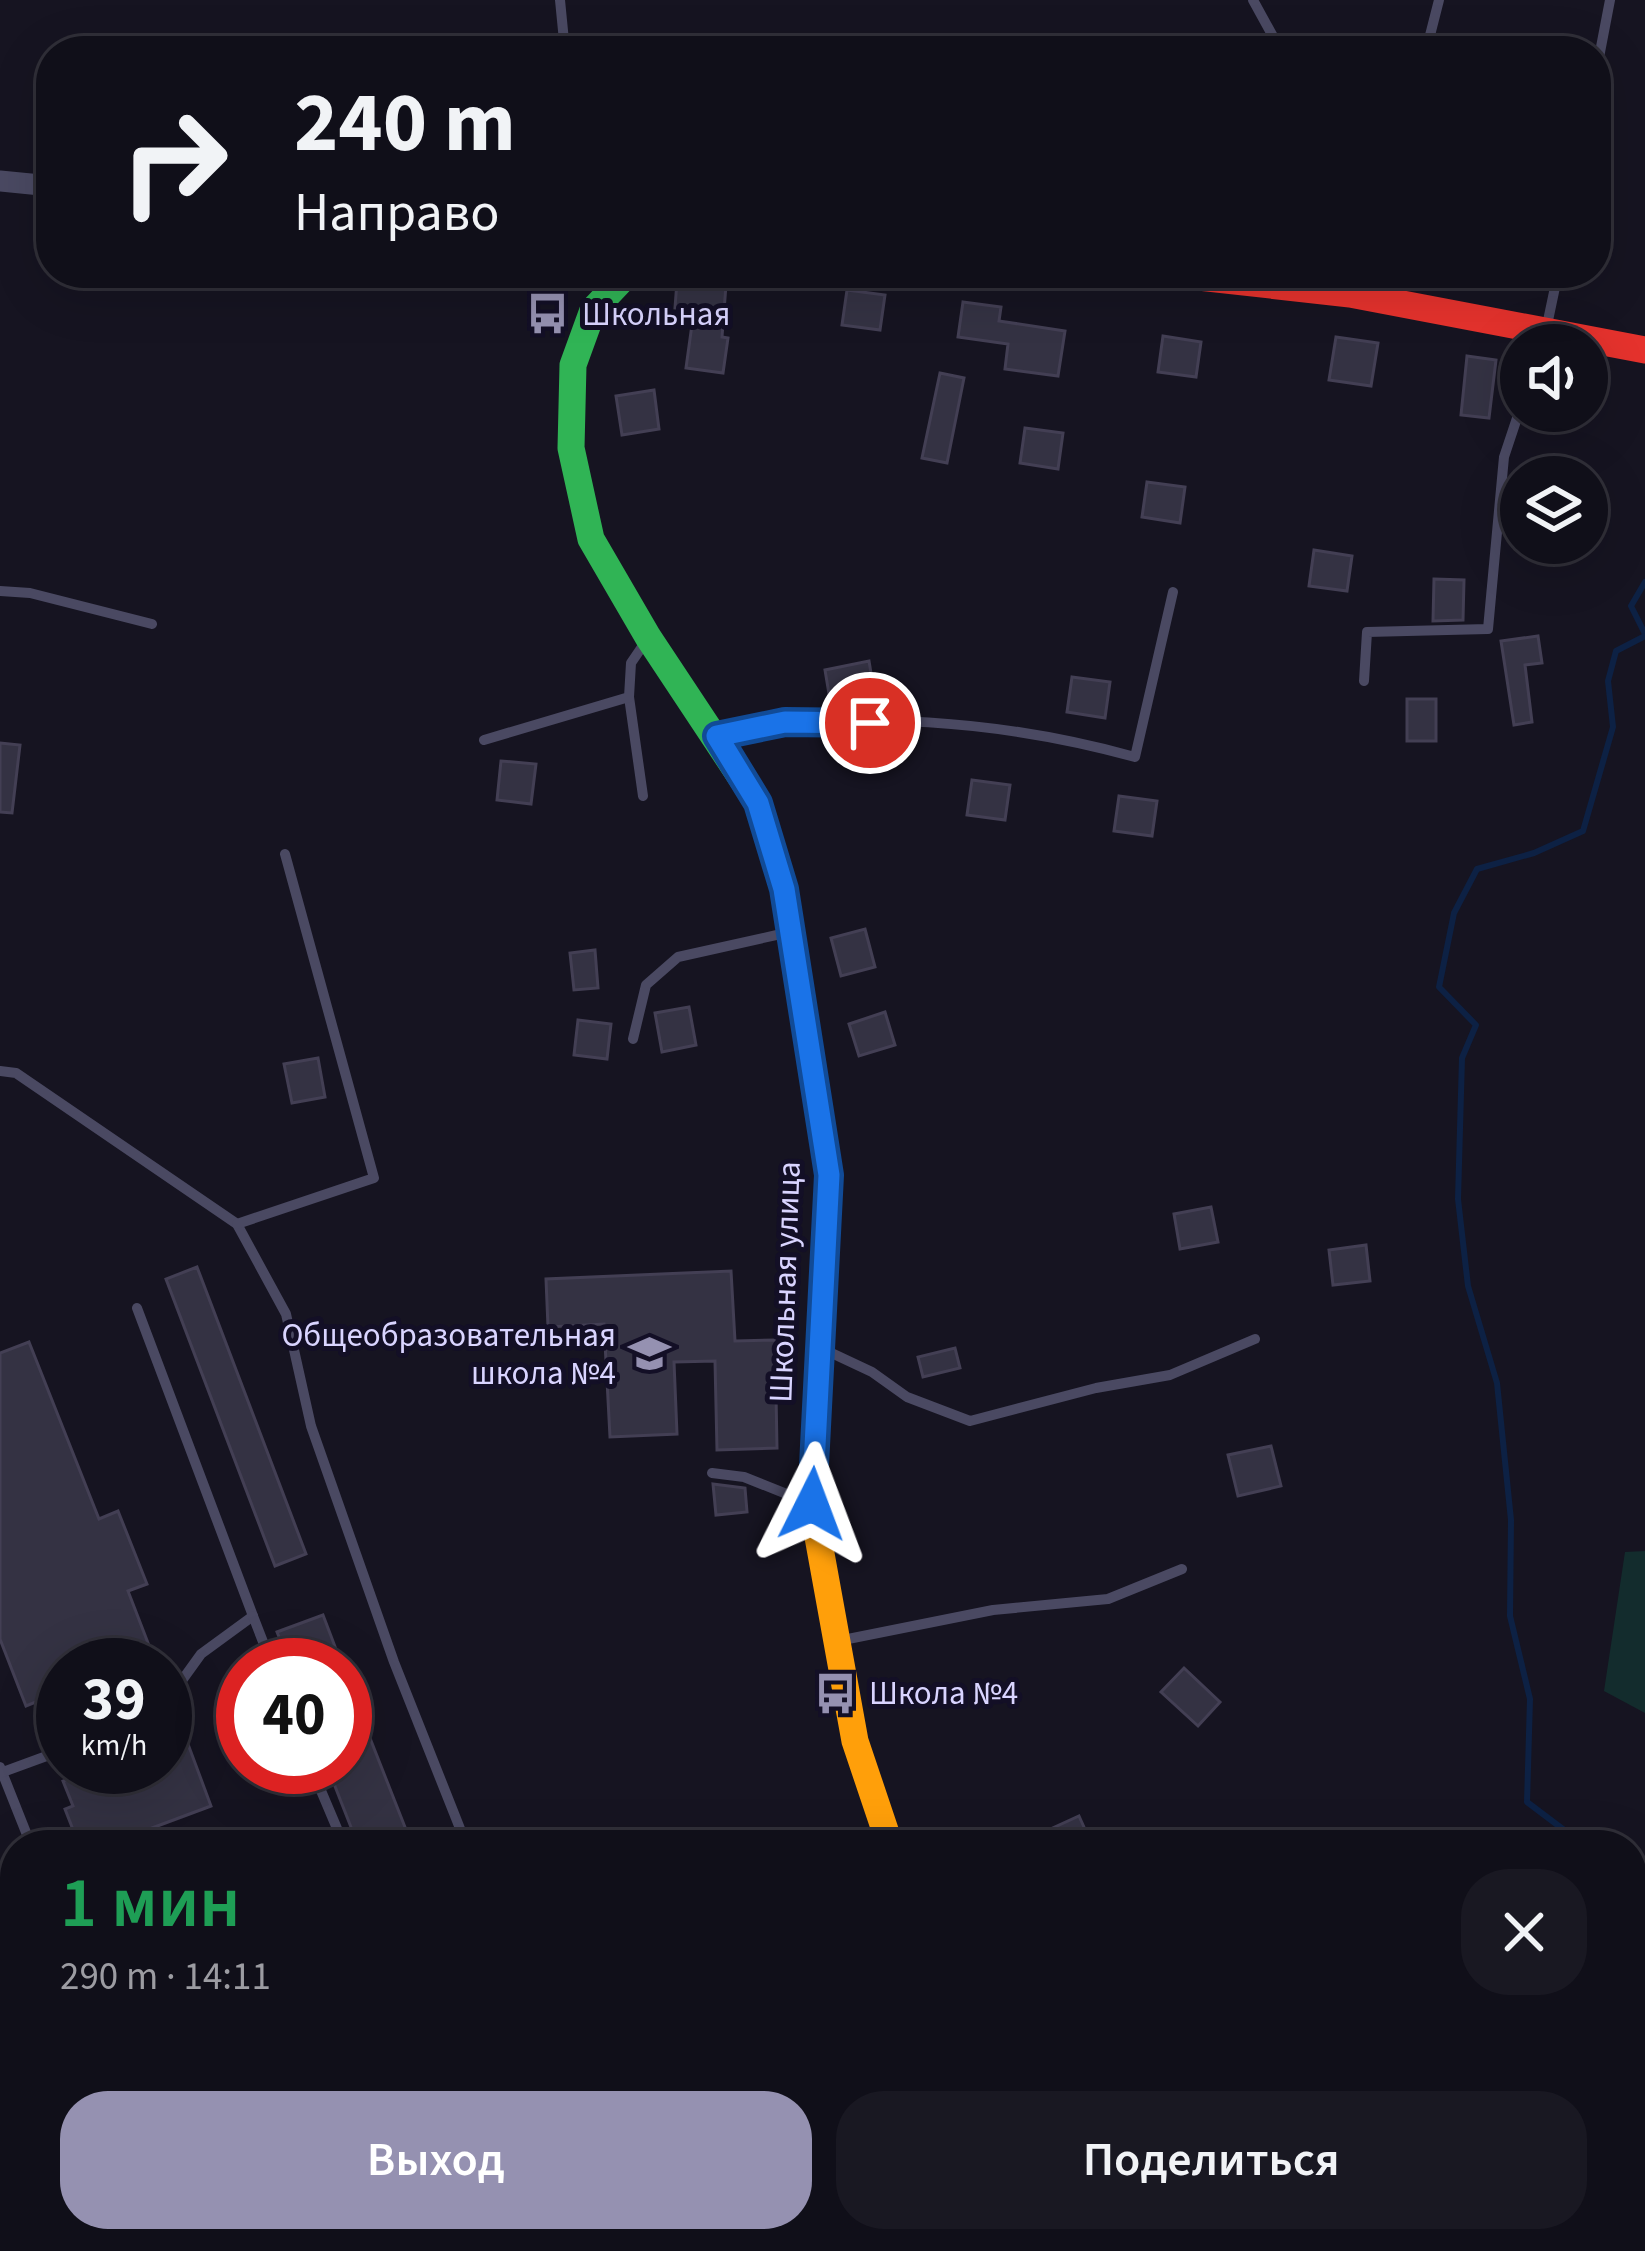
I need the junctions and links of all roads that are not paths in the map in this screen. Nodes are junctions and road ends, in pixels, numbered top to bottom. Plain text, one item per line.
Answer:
1 (560, 0) edge
2 (1253, 0) edge
3 (1439, 0) edge
4 (1610, 0) edge
5 (564, 36) edge
6 (1273, 36) edge
7 (1430, 36) edge
8 (1603, 36) edge
9 (0, 181) edge
10 (36, 185) edge
11 (606, 288) edge
12 (1367, 288) edge
13 (1555, 288) edge
14 (1500, 324) edge
15 (1547, 324) edge
16 (1608, 345) edge
17 (1645, 350) edge
18 (1512, 432) edge
19 (0, 592) edge
20 (1173, 592) dead end
21 (152, 624) dead end
22 (648, 637) junction
23 (1364, 681) dead end
24 (629, 697) junction
25 (717, 736) junction
26 (484, 740) dead end
27 (643, 796) dead end
28 (285, 854) dead end
29 (791, 932) junction
30 (632, 1039) dead end
31 (0, 1071) edge
32 (237, 1224) junction
33 (137, 1308) dead end
34 (1255, 1339) dead end
35 (820, 1347) junction
36 (712, 1474) dead end
37 (812, 1504) junction
38 (1182, 1570) dead end
39 (253, 1616) junction
40 (262, 1638) edge
41 (835, 1642) junction
42 (192, 1666) edge
43 (36, 1759) edge
44 (1, 1771) edge
45 (322, 1794) edge
46 (25, 1830) edge
47 (338, 1830) edge
48 (461, 1830) edge
49 (883, 1830) edge

1 - 5 lane
2 - 6 lane
3 - 7 lane
4 - 8 lane
9 - 10 street
11 - 22 street, Школьная улица
12 - 14 street
13 - 15 lane
16 - 17 street
18 - 23 lane
19 - 21 lane
20 - 25 lane
22 - 24 lane
22 - 25 street, Школьная улица
24 - 26 lane
24 - 27 lane
25 - 29 street, Школьная улица
28 - 32 lane
29 - 30 lane
29 - 35 street, Школьная улица
31 - 32 lane
32 - 48 lane
33 - 39 lane
34 - 35 lane
35 - 37 street, Школьная улица
36 - 37 lane
37 - 41 street, Школьная улица
38 - 41 lane
39 - 40 lane
39 - 42 lane
41 - 49 street, Школьная улица
43 - 44 lane
44 - 46 lane
45 - 47 lane

